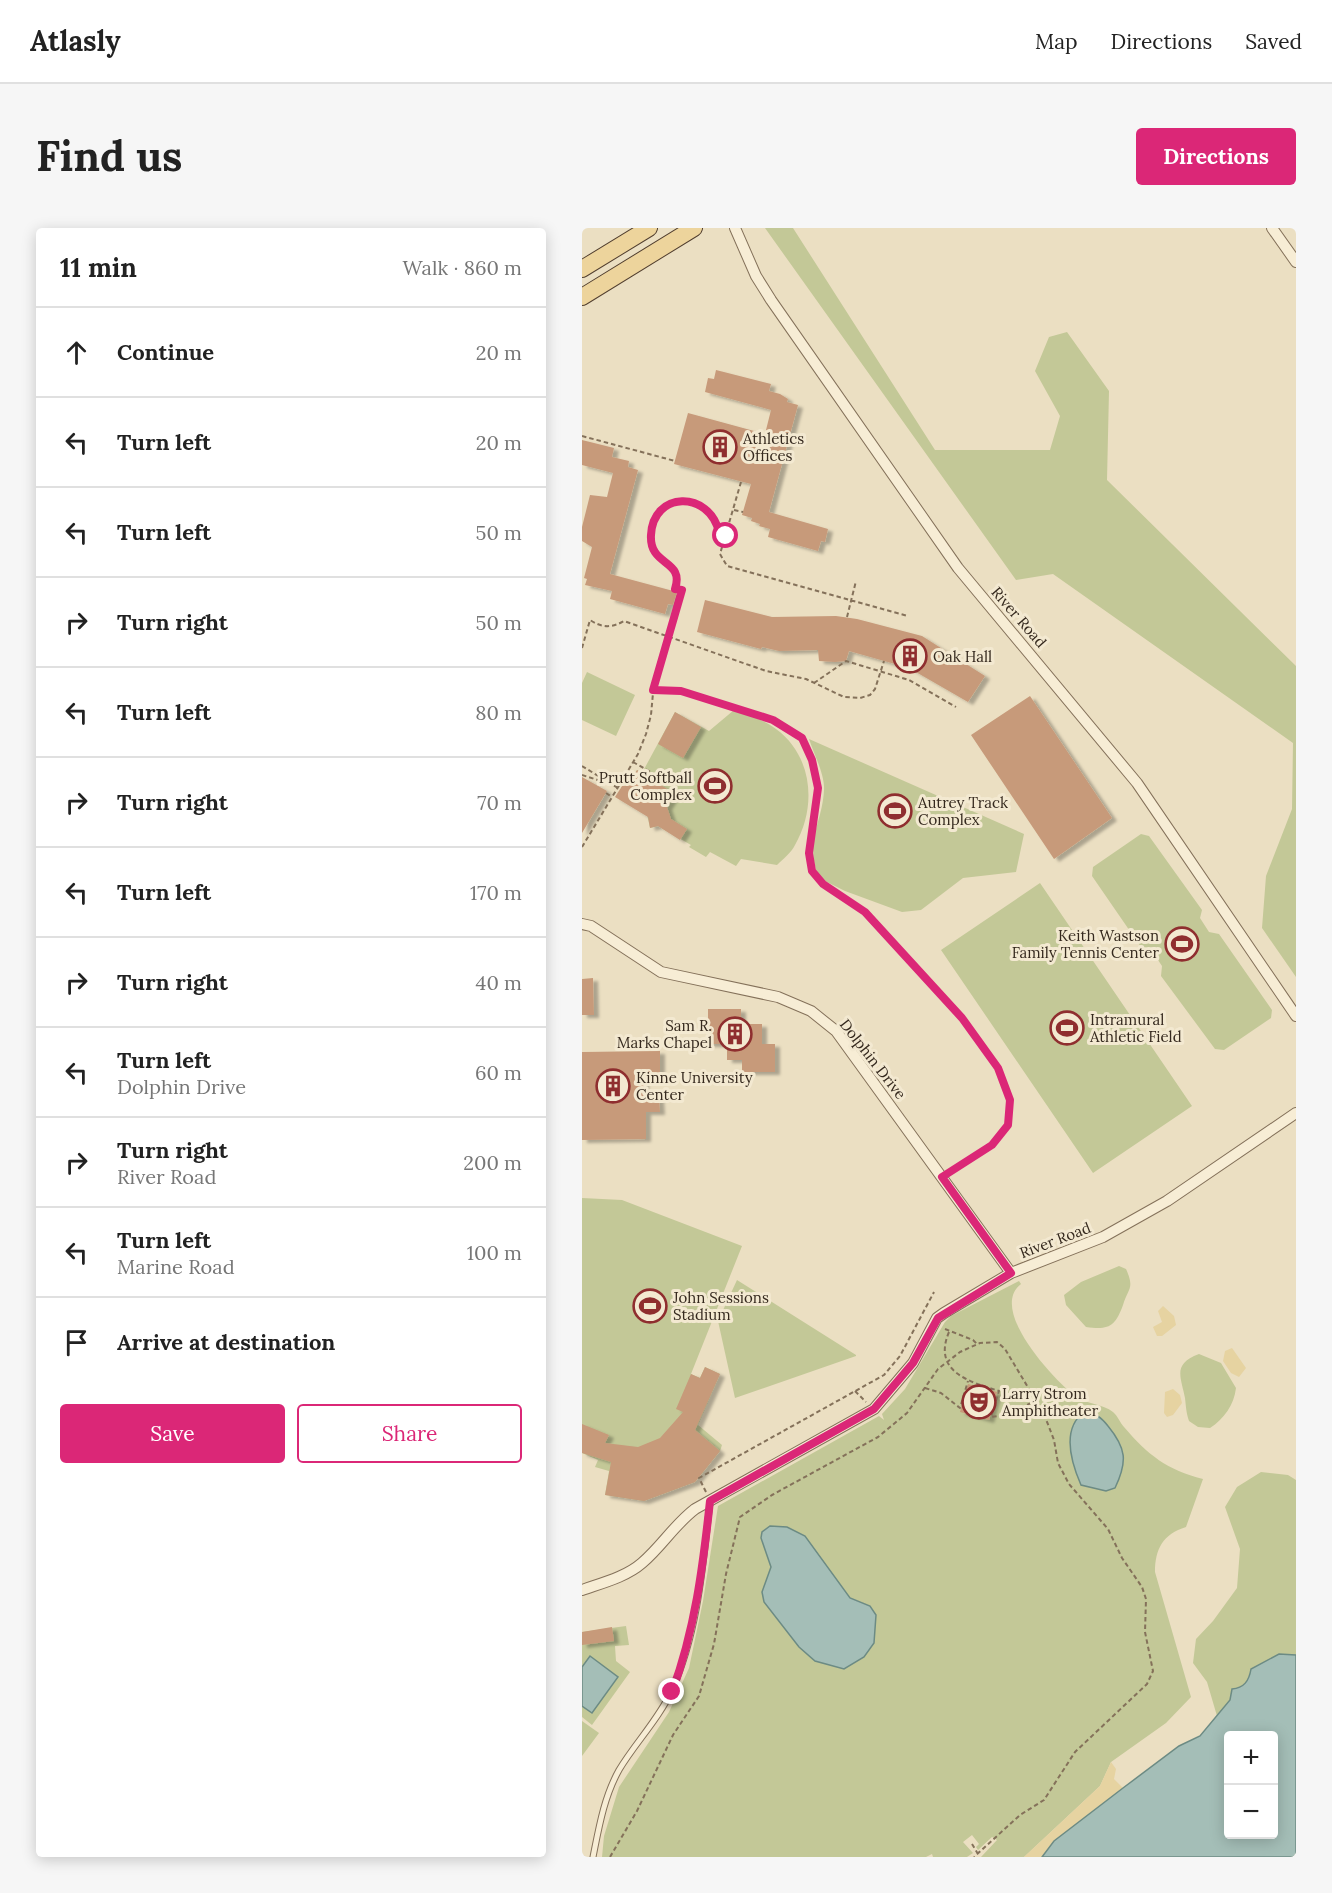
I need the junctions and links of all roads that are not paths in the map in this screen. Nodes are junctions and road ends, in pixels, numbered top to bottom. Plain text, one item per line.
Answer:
1 (649, 228) edge
2 (694, 228) edge
3 (735, 228) edge
4 (1272, 228) edge
5 (1296, 262) edge
6 (582, 269) edge
7 (582, 297) edge
8 (582, 924) edge
9 (1296, 1016) edge
10 (1296, 1113) edge
11 (1011, 1273) junction
12 (710, 1501) junction
13 (582, 1590) edge
14 (593, 1857) edge

1 - 6 main road
2 - 7 main road
3 - 9 street, River Road
4 - 5 street
8 - 11 street, Dolphin Drive
10 - 11 street, River Road
11 - 12 street, River Road
12 - 13 street, River Road
12 - 14 lane

